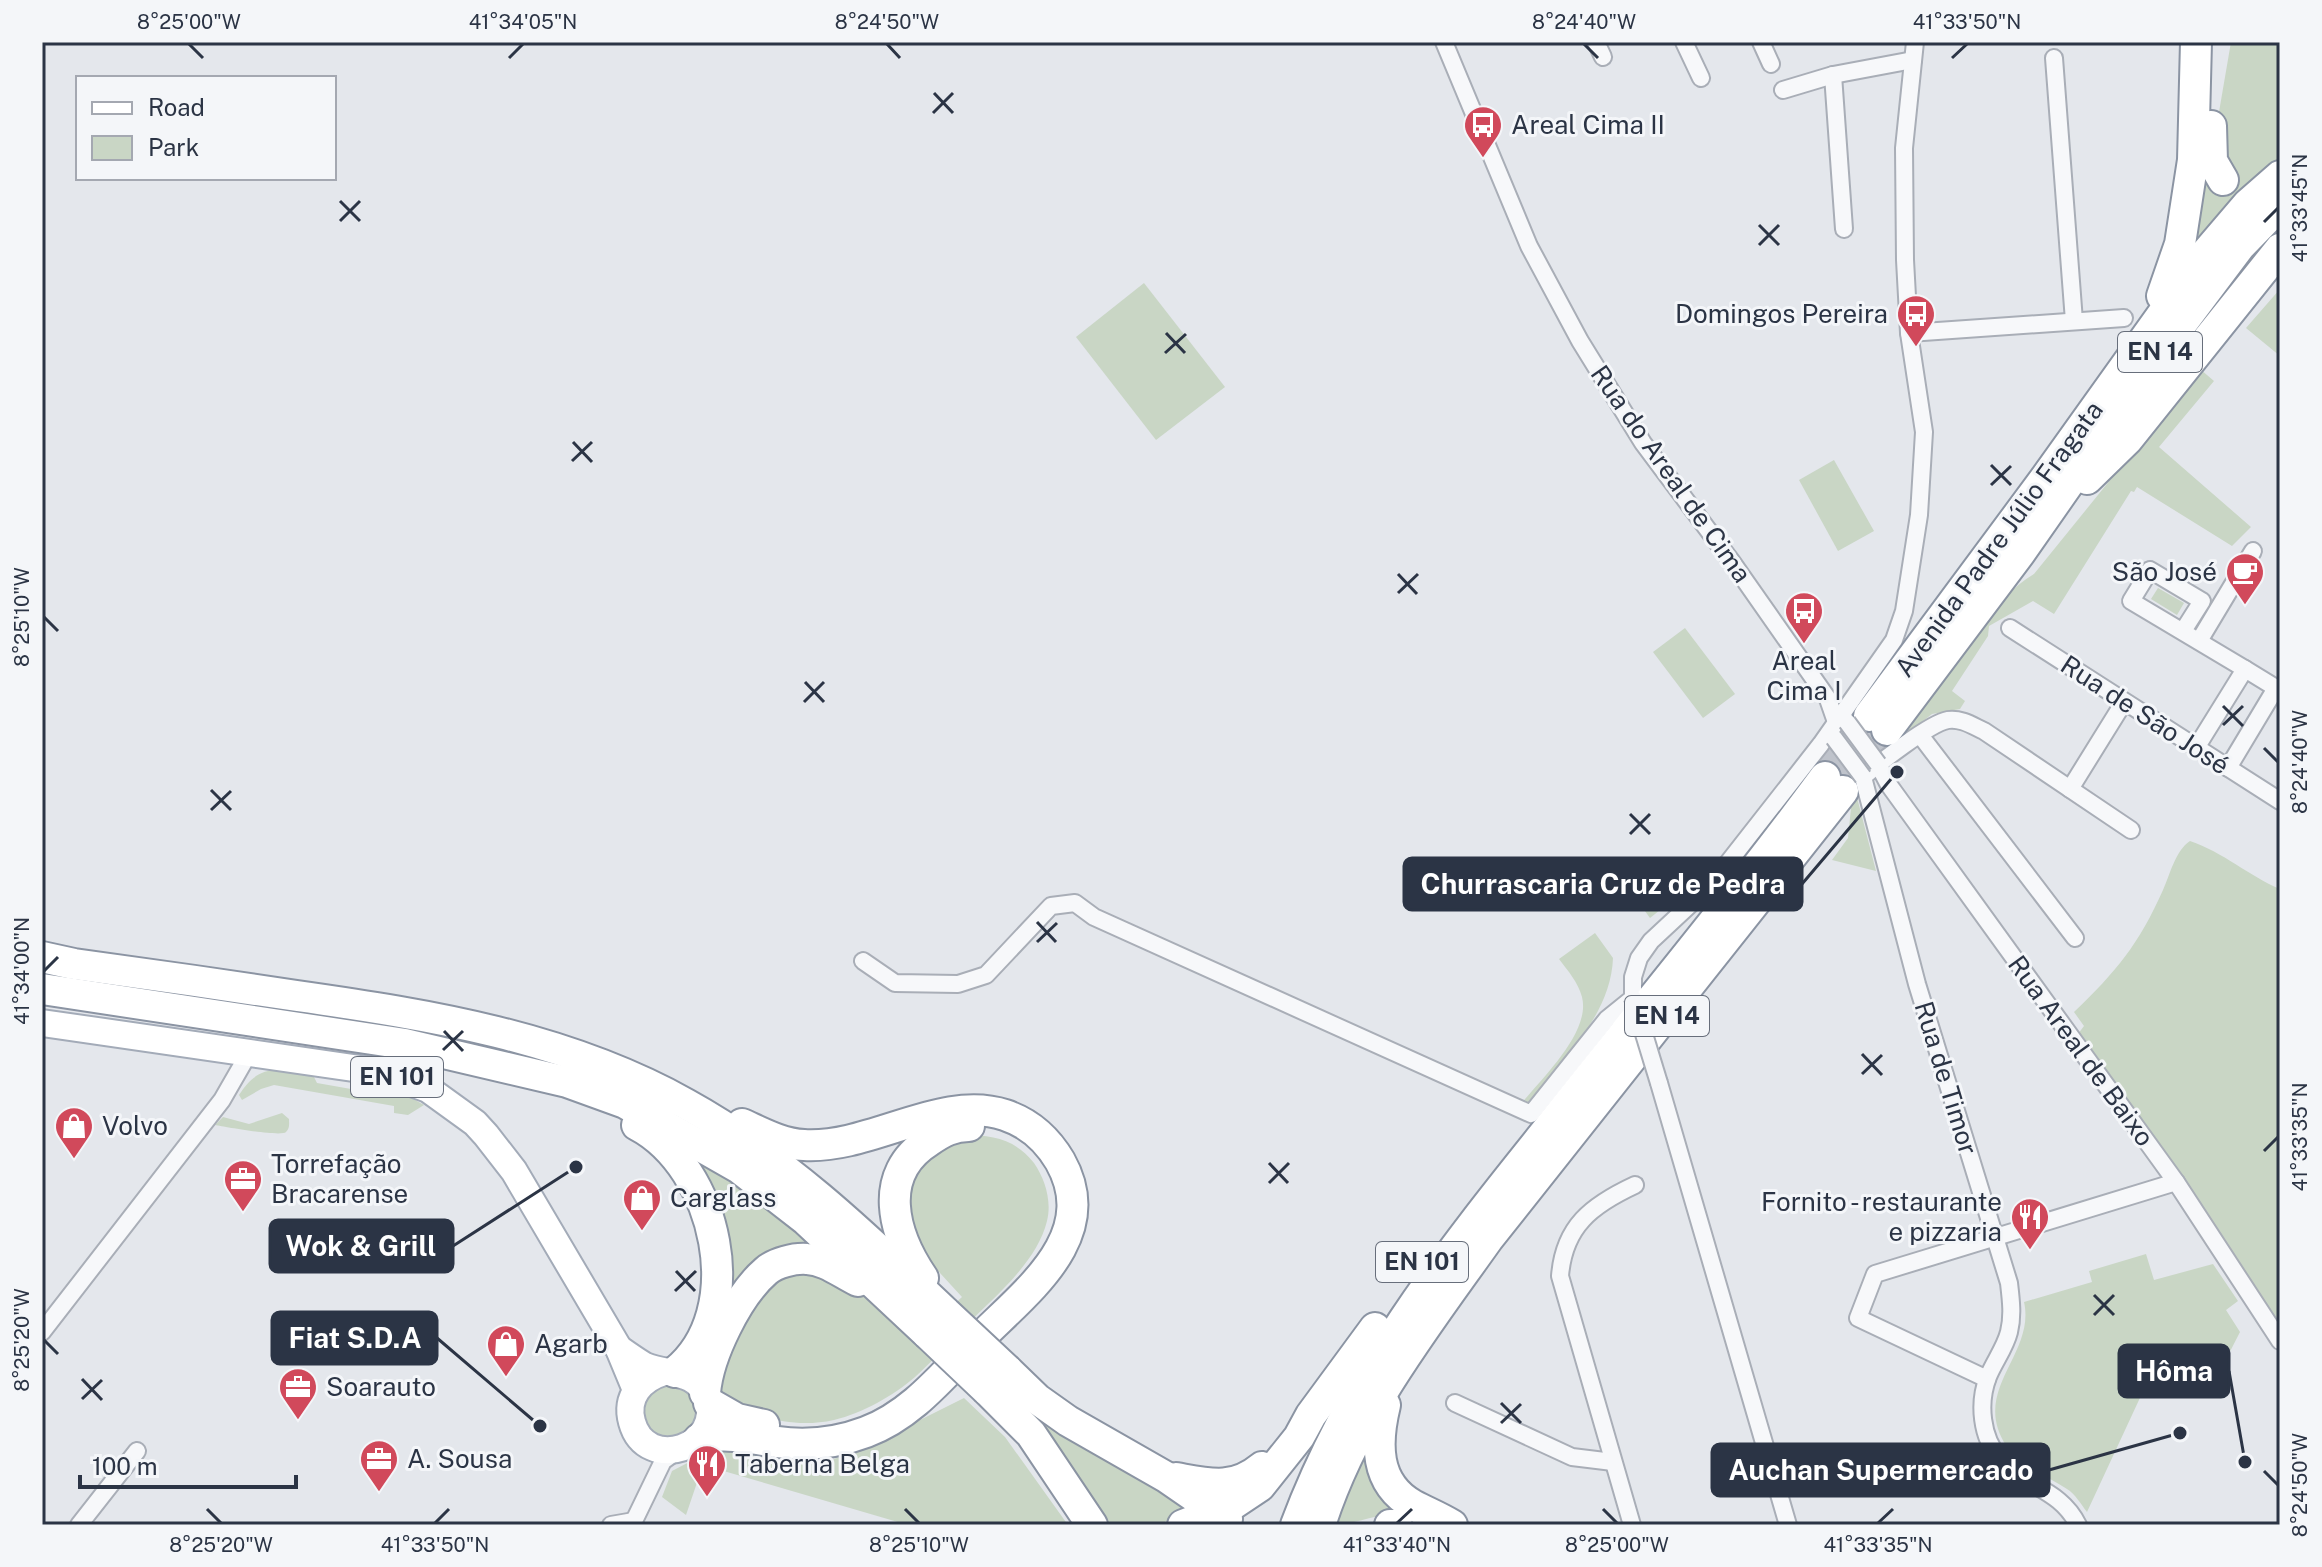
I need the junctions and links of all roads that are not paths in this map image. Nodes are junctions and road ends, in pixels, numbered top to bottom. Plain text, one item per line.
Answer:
1 (1444, 42) edge
2 (1684, 42) edge
3 (1761, 42) edge
4 (1915, 42) edge
5 (2196, 42) edge
6 (2215, 42) edge
7 (2054, 58) dead end
8 (1913, 60) junction
9 (1771, 64) dead end
10 (1833, 75) junction
11 (1701, 78) dead end
12 (1783, 90) dead end
13 (2280, 176) edge
14 (2223, 180) dead end
15 (2280, 205) edge
16 (1844, 229) dead end
17 (2280, 249) edge
18 (2074, 321) junction
19 (2137, 325) junction
20 (1909, 333) junction
21 (2051, 508) junction
22 (2253, 551) dead end
23 (2010, 628) dead end
24 (2183, 631) dead end
25 (2199, 641) junction
26 (2245, 669) junction
27 (2124, 702) junction
28 (1855, 726) junction
29 (1920, 735) junction
30 (2196, 748) junction
31 (1878, 764) junction
32 (2228, 768) junction
33 (1843, 782) junction
34 (2070, 789) junction
35 (2280, 801) edge
36 (2131, 830) dead end
37 (2075, 938) dead end
38 (42, 957) edge
39 (863, 961) dead end
40 (42, 989) edge
41 (1633, 998) junction
42 (42, 1023) edge
43 (1646, 1042) junction
44 (249, 1053) junction
45 (504, 1066) junction
46 (687, 1105) junction
47 (2176, 1182) junction
48 (1635, 1185) dead end
49 (1498, 1192) junction
50 (1995, 1237) junction
51 (881, 1288) junction
52 (937, 1323) junction
53 (42, 1332) edge
54 (2280, 1341) edge
55 (619, 1349) junction
56 (1399, 1364) junction
57 (670, 1372) junction
58 (1987, 1379) junction
59 (997, 1380) junction
60 (636, 1390) junction
61 (707, 1398) junction
62 (1455, 1403) dead end
63 (1311, 1415) junction
64 (688, 1445) junction
65 (651, 1447) junction
66 (137, 1451) dead end
67 (1613, 1462) junction
68 (1166, 1477) junction
69 (651, 1483) junction
70 (1228, 1519) edge
71 (640, 1523) edge
72 (1090, 1524) edge
73 (79, 1525) edge
74 (611, 1525) edge
75 (1183, 1525) edge
76 (1296, 1525) edge
77 (1320, 1525) edge
78 (1390, 1525) edge
79 (1397, 1525) edge
80 (1452, 1525) edge
81 (1632, 1525) edge
82 (1788, 1525) edge
83 (2078, 1525) edge

1 - 28 street, Rua do Areal de Cima
2 - 11 street
3 - 9 street
4 - 8 street
5 - 19 highway
6 - 14 highway
7 - 18 street
8 - 10 street
8 - 20 street
10 - 12 street
10 - 16 street
13 - 19 highway, Avenida Padre Júlio Fragata / EN 14
15 - 21 highway, Avenida Padre Júlio Fragata / EN 14
17 - 21 highway
18 - 19 street
18 - 20 street
19 - 28 highway, Avenida Padre Júlio Fragata / EN 14
20 - 28 street
21 - 28 highway, Avenida Padre Júlio Fragata / EN 14
22 - 25 street
23 - 27 street, Rua de São José
24 - 25 street
25 - 26 street
26 - 30 street
26 - 32 street
27 - 30 street, Rua de São José
27 - 34 street
28 - 31 street, Rua Areal de Baixo, bridge
28 - 33 street, bridge
28 - 41 street
29 - 31 street
29 - 34 street
29 - 37 street
30 - 32 street, Rua de São José
31 - 33 street
31 - 47 street, Rua Areal de Baixo
32 - 35 street, Rua de São José
33 - 43 highway, EN 14
33 - 49 highway, EN 14
33 - 50 street, Rua de Timor
34 - 36 street
38 - 46 highway, EN 101
39 - 41 street
40 - 45 highway, EN 101
41 - 43 street, bridge
42 - 44 main road, EN 101
43 - 56 highway, EN 14
43 - 82 street, bridge
44 - 53 street
44 - 55 main road, EN 101
45 - 51 highway, EN 101
45 - 57 highway
46 - 52 highway, EN 101
46 - 64 highway
47 - 50 street
47 - 54 street, Rua Areal de Baixo
48 - 67 street
49 - 63 highway, EN 101
49 - 76 highway, EN 14
50 - 58 street, Rua de Timor
50 - 58 street
51 - 52 highway, EN 101
51 - 61 highway
52 - 59 highway, EN 101, bridge
52 - 61 highway
55 - 57 main road, EN 101
55 - 60 main road, EN 101
56 - 77 highway, EN 14
56 - 80 highway
57 - 60 main road
57 - 61 main road, EN 101
58 - 83 street, Rua de Timor
59 - 68 highway, EN 101
59 - 72 highway, EN 101
60 - 65 main road, EN 101
61 - 64 main road
62 - 67 street
63 - 68 highway, EN 101
63 - 70 highway
64 - 65 main road
64 - 69 street
65 - 69 street
66 - 73 street
67 - 81 street
68 - 70 highway
69 - 71 street
70 - 75 highway
71 - 74 street
78 - 79 highway

